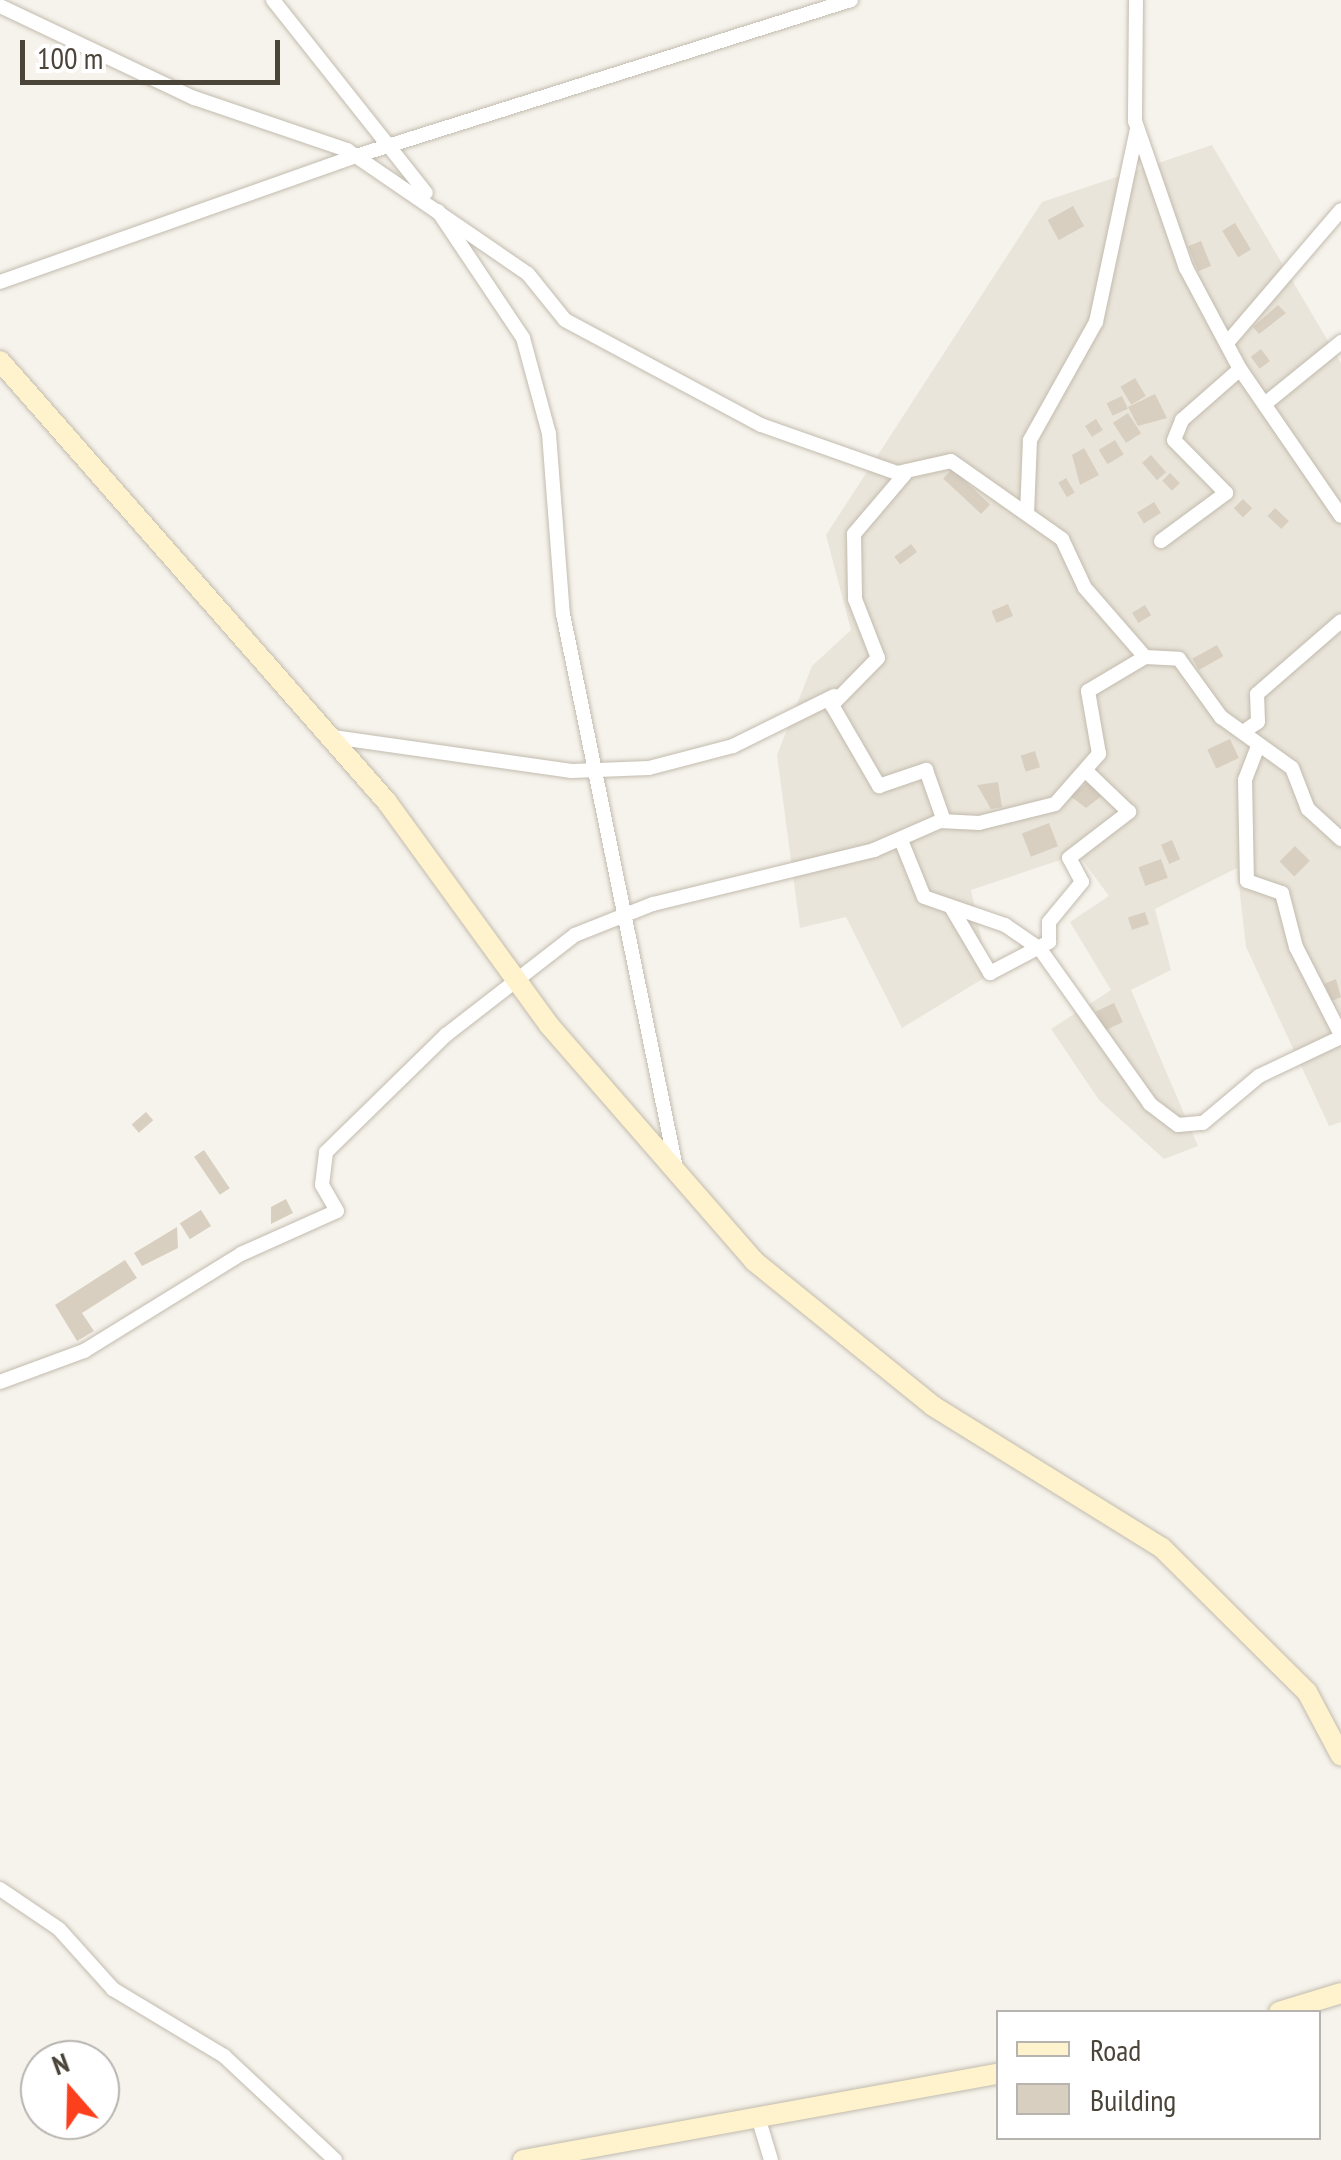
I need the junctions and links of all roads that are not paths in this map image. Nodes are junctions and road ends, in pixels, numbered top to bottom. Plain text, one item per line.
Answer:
1 (273, 0) edge
2 (852, 0) edge
3 (1136, 0) edge
4 (0, 6) edge
5 (1137, 128) junction
6 (392, 144) junction
7 (356, 156) junction
8 (432, 202) junction
9 (1341, 210) edge
10 (0, 282) edge
11 (1341, 342) edge
12 (1228, 343) junction
13 (0, 361) edge
14 (1240, 369) junction
15 (1266, 403) junction
16 (905, 474) junction
17 (1027, 514) junction
18 (1341, 516) edge
19 (1162, 542) dead end
20 (1341, 621) edge
21 (1144, 657) junction
22 (834, 696) junction
23 (1246, 730) junction
24 (332, 737) junction
25 (1258, 746) junction
26 (598, 770) junction
27 (1088, 774) junction
28 (944, 822) junction
29 (1341, 839) edge
30 (901, 840) junction
31 (951, 907) junction
32 (624, 916) junction
33 (1038, 947) junction
34 (514, 977) junction
35 (1341, 1036) edge
36 (678, 1179) junction
37 (0, 1382) edge
38 (1341, 1756) edge
39 (0, 1888) edge
40 (1341, 1993) edge
41 (1286, 2010) edge
42 (996, 2074) edge
43 (758, 2117) junction
44 (335, 2160) edge
45 (523, 2160) edge
46 (771, 2160) edge

1 - 6 street
2 - 6 street
3 - 5 street
4 - 7 street
5 - 12 street
5 - 17 street
6 - 7 street
6 - 8 street
7 - 8 street
7 - 10 street
8 - 16 street
8 - 26 street
9 - 12 street
11 - 15 street
12 - 14 street
13 - 24 street
14 - 15 street
14 - 19 street
15 - 18 street
16 - 17 street
16 - 22 street
17 - 21 street
20 - 23 street
21 - 23 street
21 - 27 street
22 - 26 street
22 - 28 street
23 - 25 street
24 - 26 street
24 - 34 street
25 - 29 street
25 - 35 street
26 - 32 street
27 - 28 street
27 - 33 street
28 - 30 street
30 - 31 street
30 - 32 street
31 - 33 street
31 - 33 street
32 - 34 street
32 - 36 street
33 - 35 street
34 - 36 street
34 - 37 street
36 - 38 street
39 - 44 street
40 - 41 street
42 - 43 street
43 - 45 street
43 - 46 street

